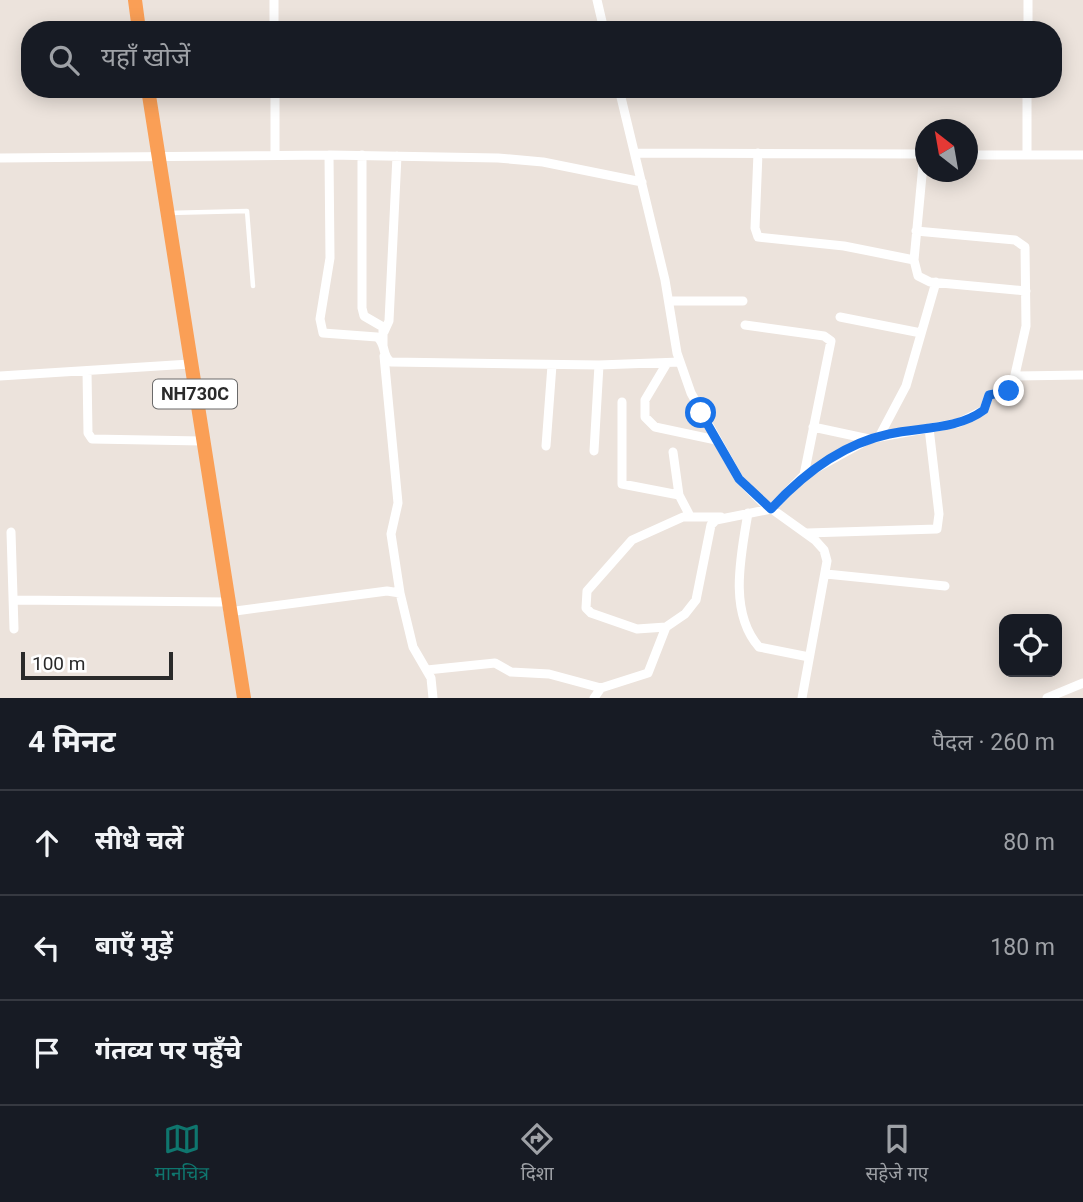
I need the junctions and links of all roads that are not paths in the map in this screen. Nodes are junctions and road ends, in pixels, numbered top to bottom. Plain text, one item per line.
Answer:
1 (135, 0) edge
2 (274, 0) edge
3 (597, 0) edge
4 (1028, 0) edge
5 (138, 21) edge
6 (274, 21) edge
7 (602, 21) edge
8 (1028, 21) edge
9 (149, 98) edge
10 (275, 98) edge
11 (621, 98) edge
12 (1027, 98) edge
13 (635, 153) junction
14 (758, 153) junction
15 (915, 154) edge
16 (275, 155) junction
17 (328, 155) junction
18 (362, 155) junction
19 (978, 155) edge
20 (1027, 155) junction
21 (1083, 155) edge
22 (397, 156) junction
23 (158, 157) junction
24 (0, 158) edge
25 (922, 182) edge
26 (642, 183) junction
27 (168, 213) junction
28 (916, 231) junction
29 (914, 260) junction
30 (936, 282) junction
31 (253, 286) dead end
32 (1026, 290) junction
33 (669, 301) junction
34 (743, 301) dead end
35 (840, 317) dead end
36 (745, 325) dead end
37 (384, 332) junction
38 (921, 334) junction
39 (384, 349) junction
40 (680, 362) junction
41 (667, 363) junction
42 (190, 364) junction
43 (552, 365) junction
44 (599, 365) junction
45 (87, 371) junction
46 (1083, 375) edge
47 (0, 376) edge
48 (1015, 376) junction
49 (622, 402) dead end
50 (813, 427) junction
51 (929, 428) junction
52 (874, 438) junction
53 (716, 440) junction
54 (202, 441) junction
55 (546, 446) dead end
56 (594, 451) dead end
57 (673, 452) dead end
58 (804, 475) junction
59 (679, 495) junction
60 (771, 509) junction
61 (748, 513) junction
62 (690, 516) junction
63 (724, 517) junction
64 (11, 532) dead end
65 (805, 533) junction
66 (826, 574) junction
67 (945, 586) dead end
68 (400, 593) junction
69 (13, 600) junction
70 (228, 607) junction
71 (666, 627) junction
72 (15, 629) dead end
73 (809, 657) junction
74 (427, 670) junction
75 (1083, 683) edge
76 (601, 688) junction
77 (244, 698) edge
78 (433, 698) edge
79 (594, 698) edge
80 (802, 698) edge
81 (1047, 698) edge

1 - 5 highway
2 - 6 street
3 - 7 street
4 - 8 street
9 - 23 highway, NH730C
10 - 16 street
11 - 13 street
12 - 20 street
13 - 14 street
13 - 26 street
14 - 15 street
14 - 29 street
16 - 17 street
16 - 23 street
17 - 18 street
17 - 39 street
18 - 22 street
18 - 37 street
19 - 20 street
20 - 21 street
22 - 26 street
22 - 37 street
23 - 24 street
23 - 27 highway, NH730C
25 - 28 street
26 - 33 street
27 - 31 lane
27 - 42 highway, NH730C
28 - 29 street
28 - 32 street
29 - 30 street
30 - 32 street
30 - 38 street
32 - 48 street
33 - 34 street
33 - 40 street
35 - 38 street
36 - 50 street
37 - 39 street
38 - 52 street
39 - 43 street
39 - 68 street
40 - 41 street
40 - 53 street
41 - 44 street
41 - 53 street
42 - 45 street
42 - 54 highway, NH730C
43 - 44 street
43 - 55 street
44 - 56 street
45 - 47 street
45 - 54 street
46 - 48 street
48 - 51 street
49 - 59 street
50 - 52 street
50 - 58 street
51 - 52 street
51 - 65 street
52 - 58 street
53 - 60 street
54 - 70 highway, NH730C
57 - 59 street
58 - 60 street
59 - 62 street
60 - 61 street
60 - 65 street
61 - 63 street
61 - 73 street
62 - 63 street
62 - 71 street
63 - 71 street
64 - 69 street
65 - 66 street
66 - 67 street
66 - 73 street
68 - 70 street
68 - 74 street
69 - 70 street
69 - 72 street
70 - 77 highway, NH730C
71 - 76 street
73 - 80 street
74 - 76 street
74 - 78 street
75 - 81 street
76 - 79 street

